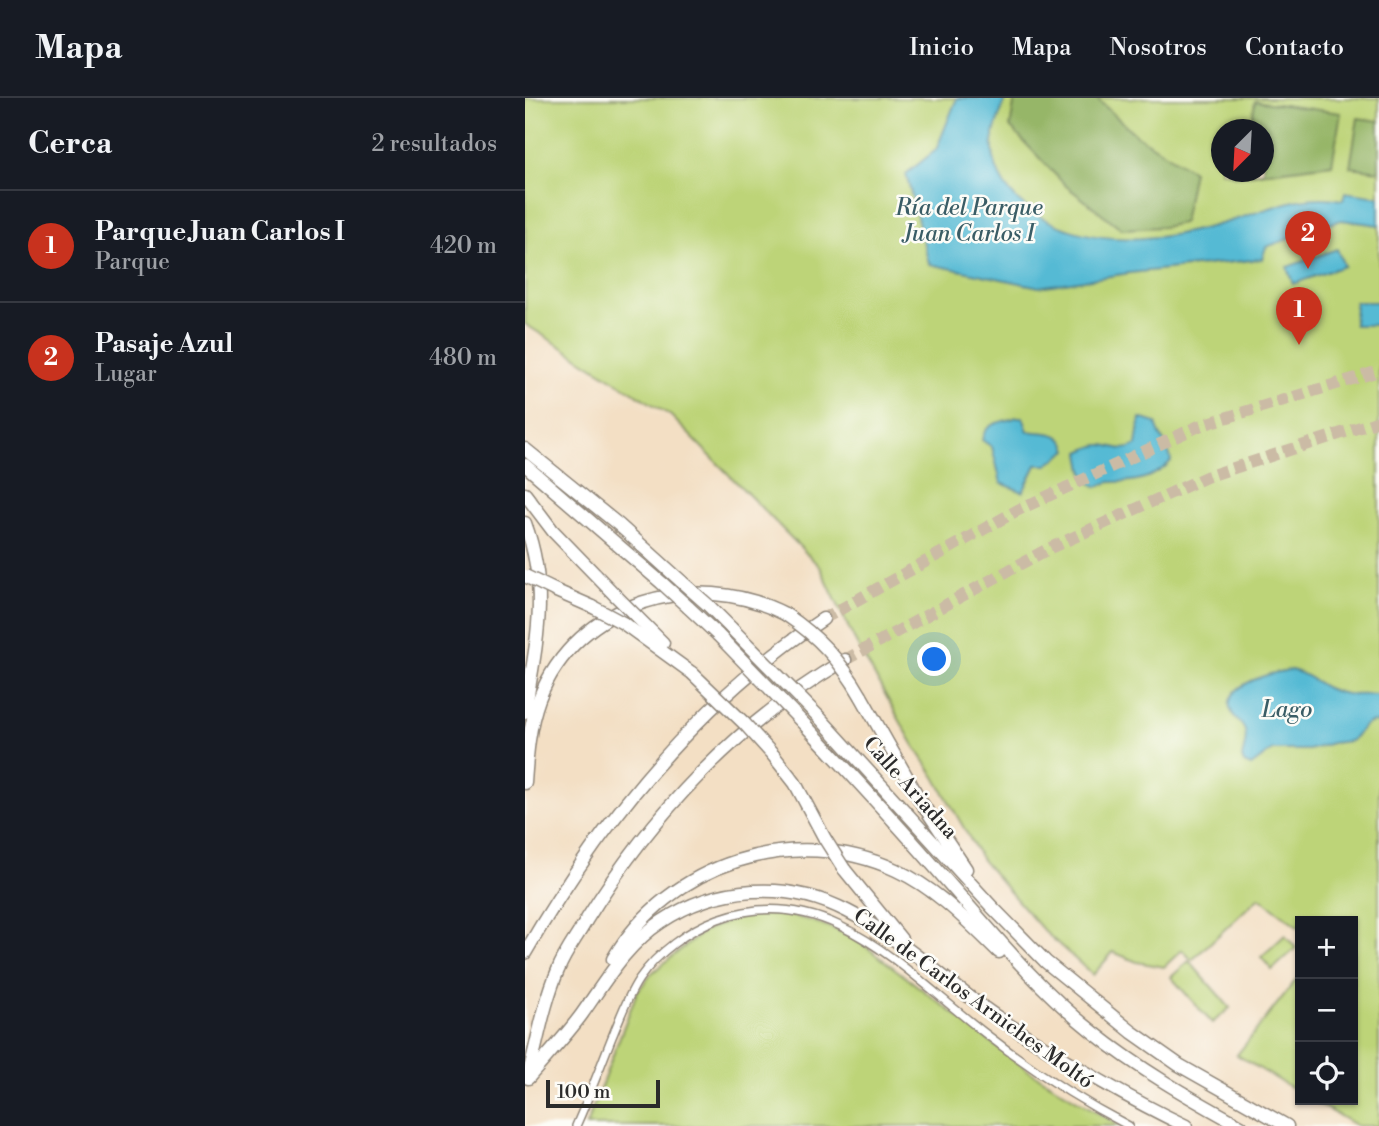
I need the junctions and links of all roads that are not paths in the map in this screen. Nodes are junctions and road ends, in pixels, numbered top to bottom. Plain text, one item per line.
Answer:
1 (525, 449) edge
2 (525, 465) edge
3 (525, 494) edge
4 (525, 523) edge
5 (525, 576) edge
6 (823, 619) tunnel mouth
7 (845, 660) tunnel mouth
8 (692, 673) junction
9 (525, 712) edge
10 (525, 783) edge
11 (992, 907) junction
12 (525, 953) edge
13 (917, 957) junction
14 (1030, 976) junction
15 (602, 982) junction
16 (526, 1081) edge
17 (576, 1126) edge
18 (1129, 1126) edge
19 (1186, 1126) edge
20 (1241, 1126) edge
21 (1287, 1126) edge

1 - 11 highway, Calle Ariadna, bridge
2 - 14 highway, Calle Ariadna, bridge
3 - 8 highway, bridge
4 - 9 highway
5 - 8 highway, bridge
6 - 12 highway
7 - 16 highway
8 - 13 highway, bridge
10 - 11 highway, bridge
11 - 21 highway, Calle Ariadna
13 - 15 highway
13 - 19 highway
14 - 15 highway
14 - 20 highway, Calle Ariadna
15 - 16 highway
17 - 18 street, Calle de Carlos Arniches Moltó

